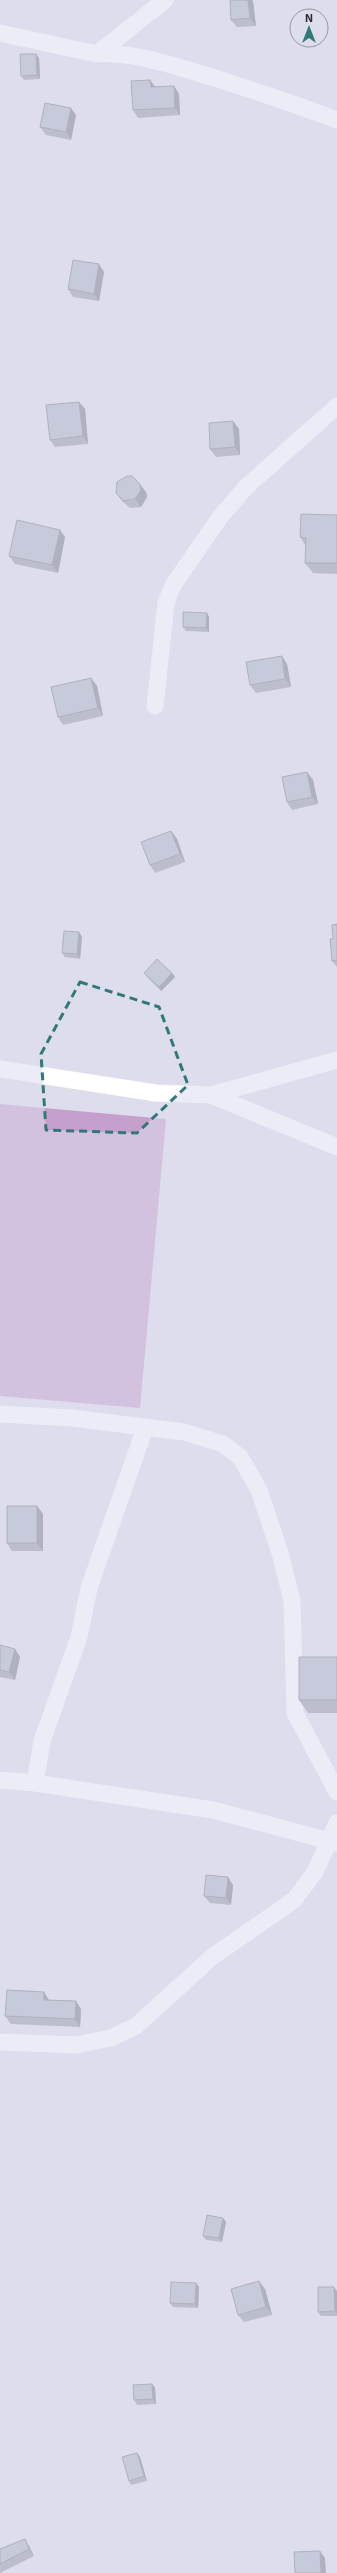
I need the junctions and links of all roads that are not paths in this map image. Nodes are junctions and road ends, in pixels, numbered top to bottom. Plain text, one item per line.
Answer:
1 (165, 0) edge
2 (0, 34) edge
3 (97, 54) junction
4 (337, 120) edge
5 (337, 406) edge
6 (155, 706) dead end
7 (337, 1060) edge
8 (0, 1070) edge
9 (211, 1094) junction
10 (337, 1147) edge
11 (0, 1414) edge
12 (145, 1428) junction
13 (0, 1780) edge
14 (35, 1783) junction
15 (337, 1792) edge
16 (337, 1823) edge
17 (333, 1842) edge
18 (0, 2042) edge

1 - 3 street
2 - 3 street
3 - 4 street
5 - 6 street
7 - 9 street
8 - 9 street
9 - 10 street
11 - 12 street
12 - 14 street
12 - 15 street
13 - 14 street
14 - 17 street
16 - 17 street
17 - 18 street

